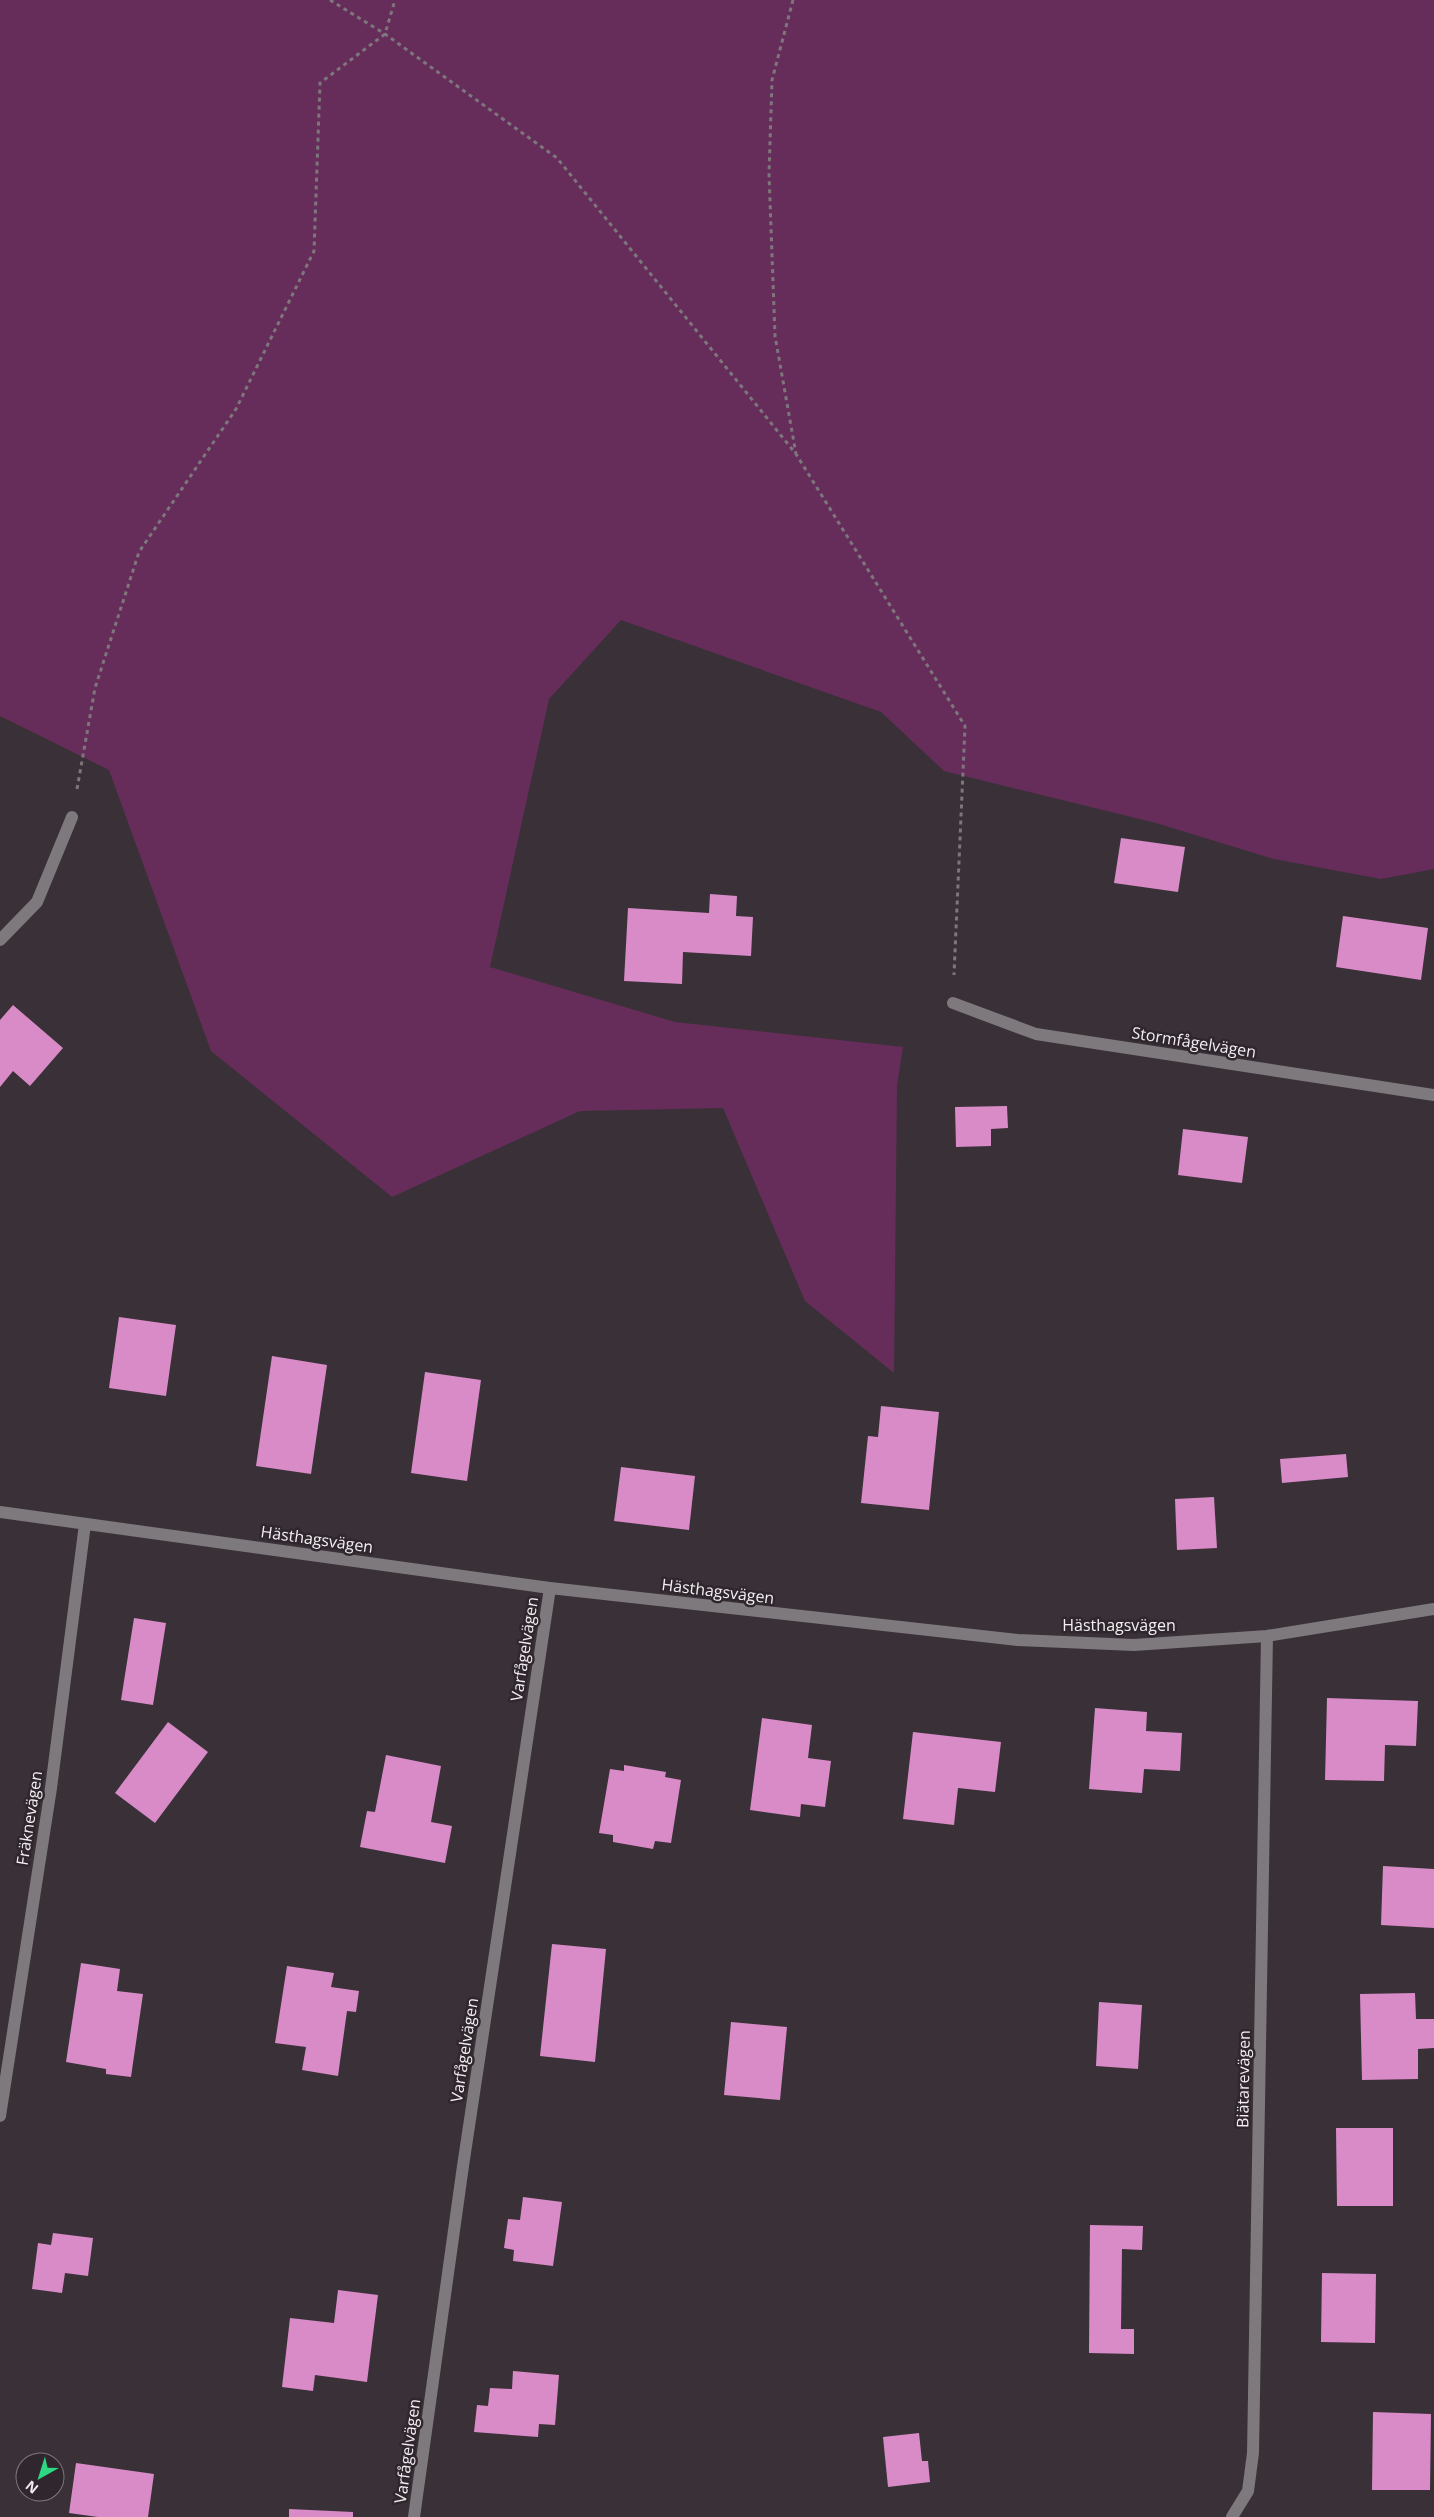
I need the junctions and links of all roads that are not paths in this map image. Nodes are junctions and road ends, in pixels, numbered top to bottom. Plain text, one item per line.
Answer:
1 (72, 817) road end
2 (0, 940) edge
3 (953, 1003) road end
4 (1434, 1095) edge
5 (0, 1512) edge
6 (85, 1524) junction
7 (550, 1588) junction
8 (1434, 1609) edge
9 (1267, 1636) junction
10 (0, 2116) edge
11 (414, 2517) edge
12 (1232, 2517) edge

1 - 2 street
3 - 4 street, Stormfågelvägen
5 - 6 street, Hästhagsvägen
6 - 7 street, Hästhagsvägen
6 - 10 street, Fräknevägen
7 - 9 street, Hästhagsvägen
7 - 11 street, Varfågelvägen
8 - 9 street, Hästhagsvägen
9 - 12 street, Biätarevägen

